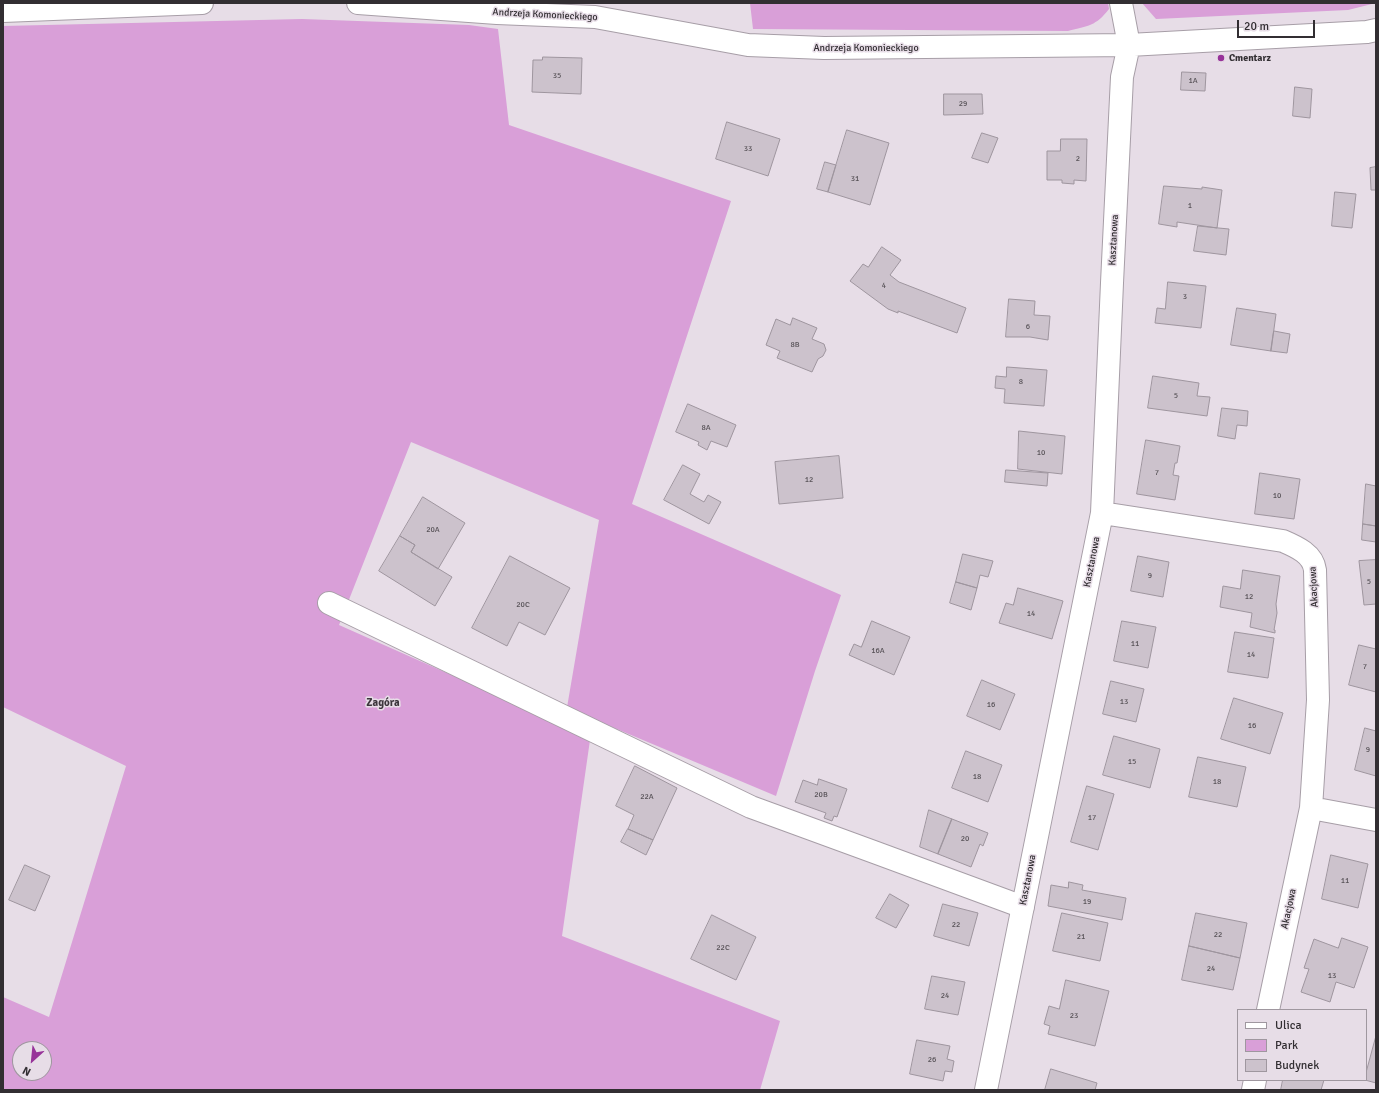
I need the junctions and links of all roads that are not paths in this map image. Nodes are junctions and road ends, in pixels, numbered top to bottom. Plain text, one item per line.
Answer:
1 (202, 3) edge
2 (358, 3) edge
3 (575, 3) edge
4 (1121, 3) edge
5 (3, 11) edge
6 (595, 17) junction
7 (1376, 30) edge
8 (1127, 36) junction
9 (1102, 513) junction
10 (329, 604) dead end
11 (1310, 808) junction
12 (1376, 820) edge
13 (1023, 907) junction
14 (1268, 1009) edge
15 (986, 1090) edge

1 - 5 street
2 - 6 street, Andrzeja Komonieckiego
3 - 6 street
4 - 8 street
6 - 8 street, Andrzeja Komonieckiego
7 - 8 street, Andrzeja Komonieckiego
8 - 9 street, Kasztanowa
9 - 11 street, Akacjowa
9 - 13 street, Kasztanowa
10 - 13 street
11 - 12 street
11 - 14 street, Akacjowa
13 - 15 street, Kasztanowa

